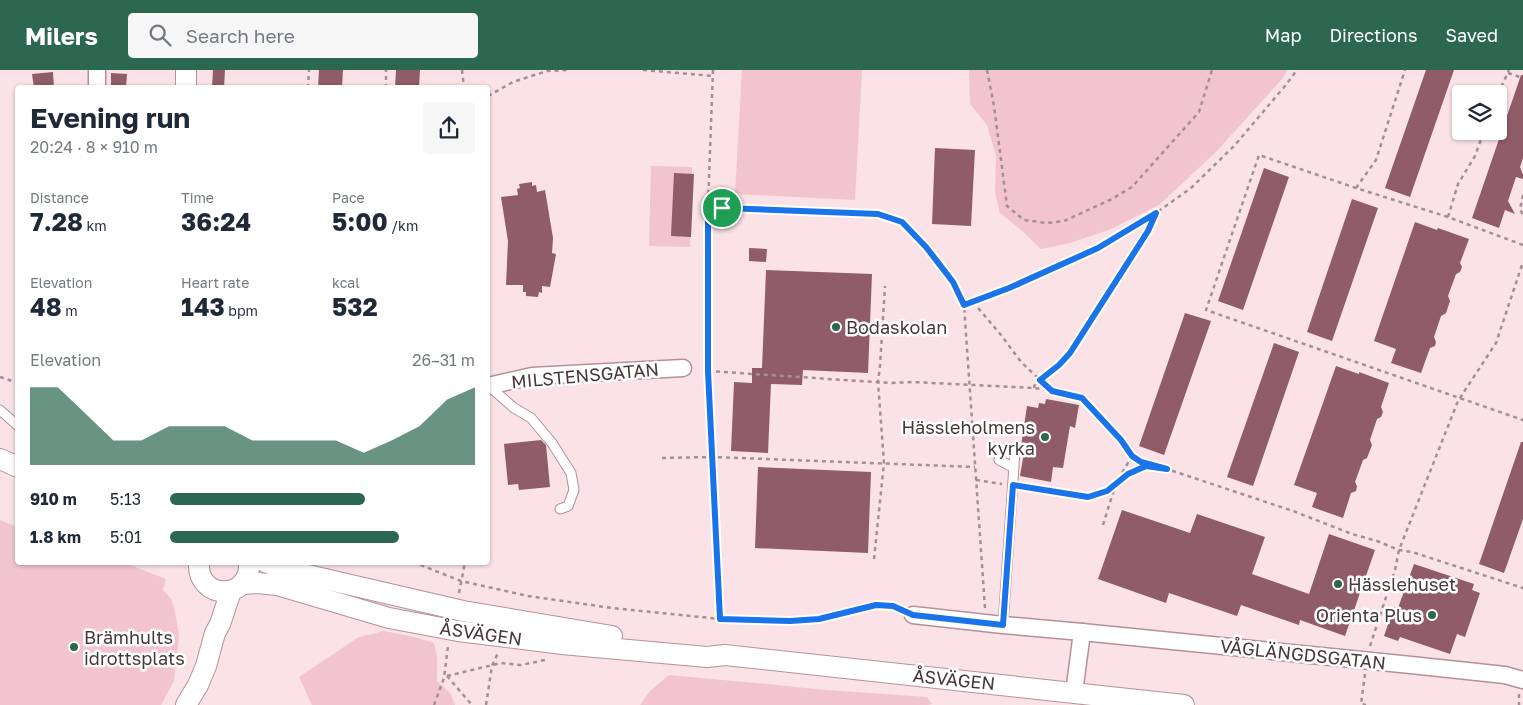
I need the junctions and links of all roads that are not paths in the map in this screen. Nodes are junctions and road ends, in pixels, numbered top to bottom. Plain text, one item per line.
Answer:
1 (97, 70) edge
2 (186, 70) edge
3 (97, 85) edge
4 (186, 85) edge
5 (683, 368) dead end
6 (490, 386) edge
7 (490, 388) edge
8 (0, 410) edge
9 (15, 423) edge
10 (0, 458) edge
11 (15, 466) edge
12 (1014, 468) dead end
13 (560, 509) dead end
14 (249, 565) edge
15 (274, 565) edge
16 (200, 570) edge
17 (236, 588) junction
18 (913, 615) road end
19 (1003, 625) junction
20 (1082, 632) junction
21 (215, 633) junction
22 (725, 655) junction
23 (1521, 683) edge
24 (1074, 693) junction
25 (186, 705) edge
26 (1184, 705) edge

1 - 3 street
2 - 4 street
5 - 6 street, MILSTENSGATAN
7 - 13 lane
8 - 9 lane
10 - 11 street
12 - 19 lane
14 - 17 street
15 - 22 street, ÅSVÄGEN
16 - 17 street, ÅSVÄGEN
16 - 21 street
17 - 21 street
17 - 22 street, ÅSVÄGEN
18 - 19 street, VÅGLÄNGDSGATAN
19 - 20 street, VÅGLÄNGDSGATAN
20 - 23 street, VÅGLÄNGDSGATAN
20 - 24 street
21 - 25 street
22 - 24 street, ÅSVÄGEN
24 - 26 street, ÅSVÄGEN

